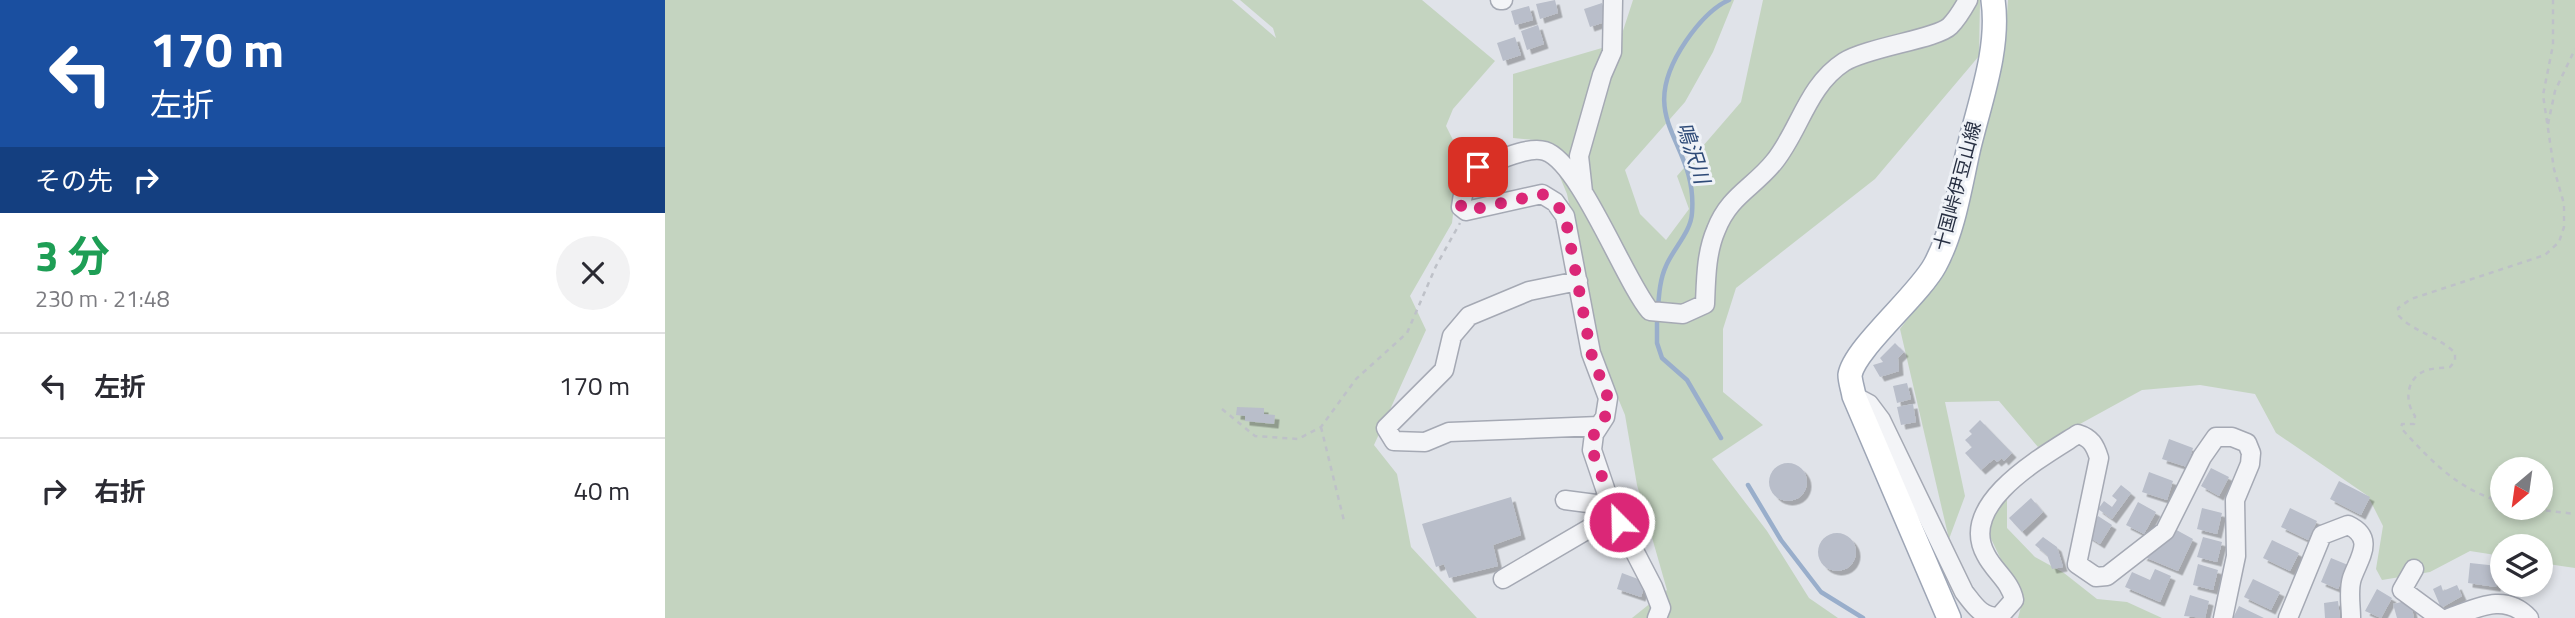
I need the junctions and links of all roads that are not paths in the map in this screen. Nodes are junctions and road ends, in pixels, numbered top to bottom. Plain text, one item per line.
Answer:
1 (1613, 0) edge
2 (1968, 0) edge
3 (1993, 0) edge
4 (1583, 195) junction
5 (1578, 281) junction
6 (1854, 396) junction
7 (1599, 426) junction
8 (1565, 500) dead end
9 (1611, 506) junction
10 (1627, 538) junction
11 (2414, 569) dead end
12 (1503, 579) dead end
13 (1657, 618) edge
14 (1949, 618) edge
15 (2223, 618) edge
16 (2288, 618) edge
17 (2351, 618) edge
18 (2440, 618) edge
19 (2449, 618) edge
20 (2529, 618) edge

1 - 4 street
2 - 4 street
3 - 6 main road, 十国峠伊豆山線
4 - 5 street
5 - 7 street
5 - 7 street
6 - 14 main road, 十国峠伊豆山線
6 - 15 street
7 - 9 street
8 - 9 street
9 - 10 street
10 - 12 street
10 - 13 street
11 - 18 street
16 - 17 street
19 - 20 street

